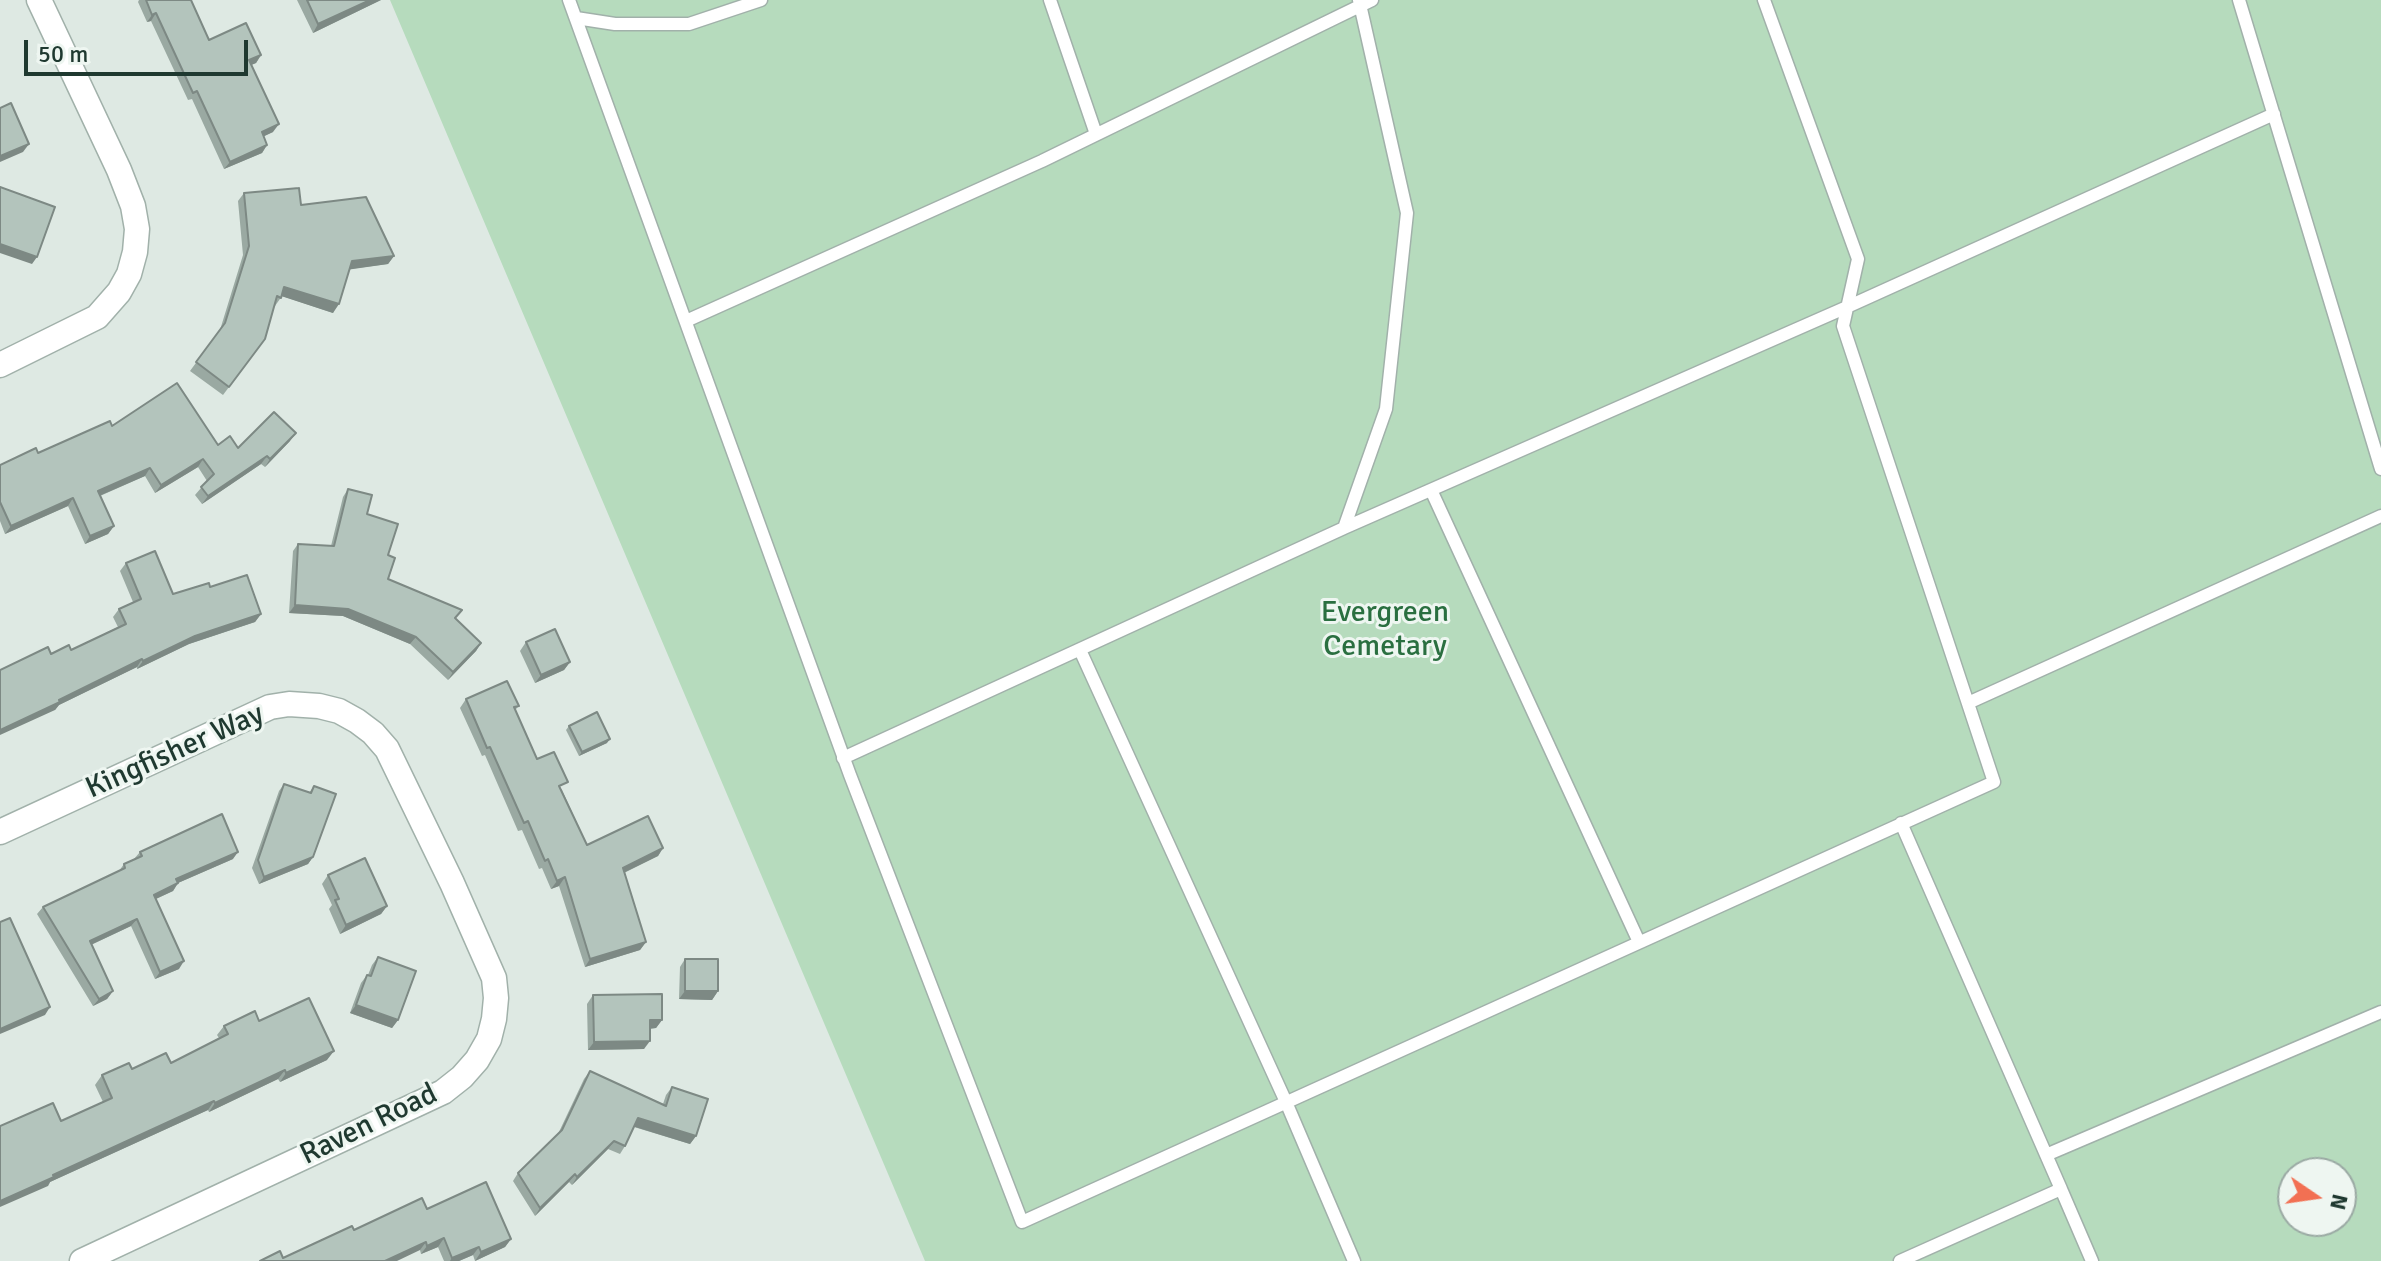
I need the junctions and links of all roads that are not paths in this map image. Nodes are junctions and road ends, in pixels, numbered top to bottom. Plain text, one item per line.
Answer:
1 (39, 0) edge
2 (569, 0) edge
3 (761, 0) edge
4 (1050, 0) edge
5 (1764, 0) edge
6 (2239, 0) edge
7 (1364, 2) edge
8 (576, 18) junction
9 (2274, 114) junction
10 (1096, 134) junction
11 (1847, 307) junction
12 (686, 321) junction
13 (0, 365) edge
14 (2381, 469) edge
15 (1431, 490) junction
16 (2381, 516) edge
17 (1344, 528) junction
18 (1080, 650) junction
19 (1968, 703) junction
20 (843, 758) junction
21 (1901, 823) junction
22 (0, 832) edge
23 (452, 883) joint
24 (1639, 942) junction
25 (2381, 1012) edge
26 (1286, 1102) junction
27 (2046, 1155) junction
28 (2061, 1189) junction
29 (82, 1261) edge
30 (1354, 1261) edge
31 (1900, 1261) edge
32 (2092, 1261) edge

1 - 13 street
2 - 8 lane
3 - 8 lane
4 - 10 lane
5 - 11 lane
6 - 9 lane
7 - 10 lane
7 - 17 lane
8 - 12 lane
9 - 11 lane
9 - 14 lane
10 - 12 lane
11 - 15 lane
11 - 19 lane
12 - 20 lane
15 - 17 lane
15 - 24 lane
16 - 19 lane
17 - 18 lane
18 - 20 lane
18 - 26 lane
19 - 21 lane
20 - 26 lane
21 - 24 lane
21 - 27 lane
22 - 23 street, Kingfisher Way
23 - 29 street, Raven Road
24 - 26 lane
25 - 27 lane
26 - 30 lane
27 - 28 lane
28 - 31 lane
28 - 32 lane

